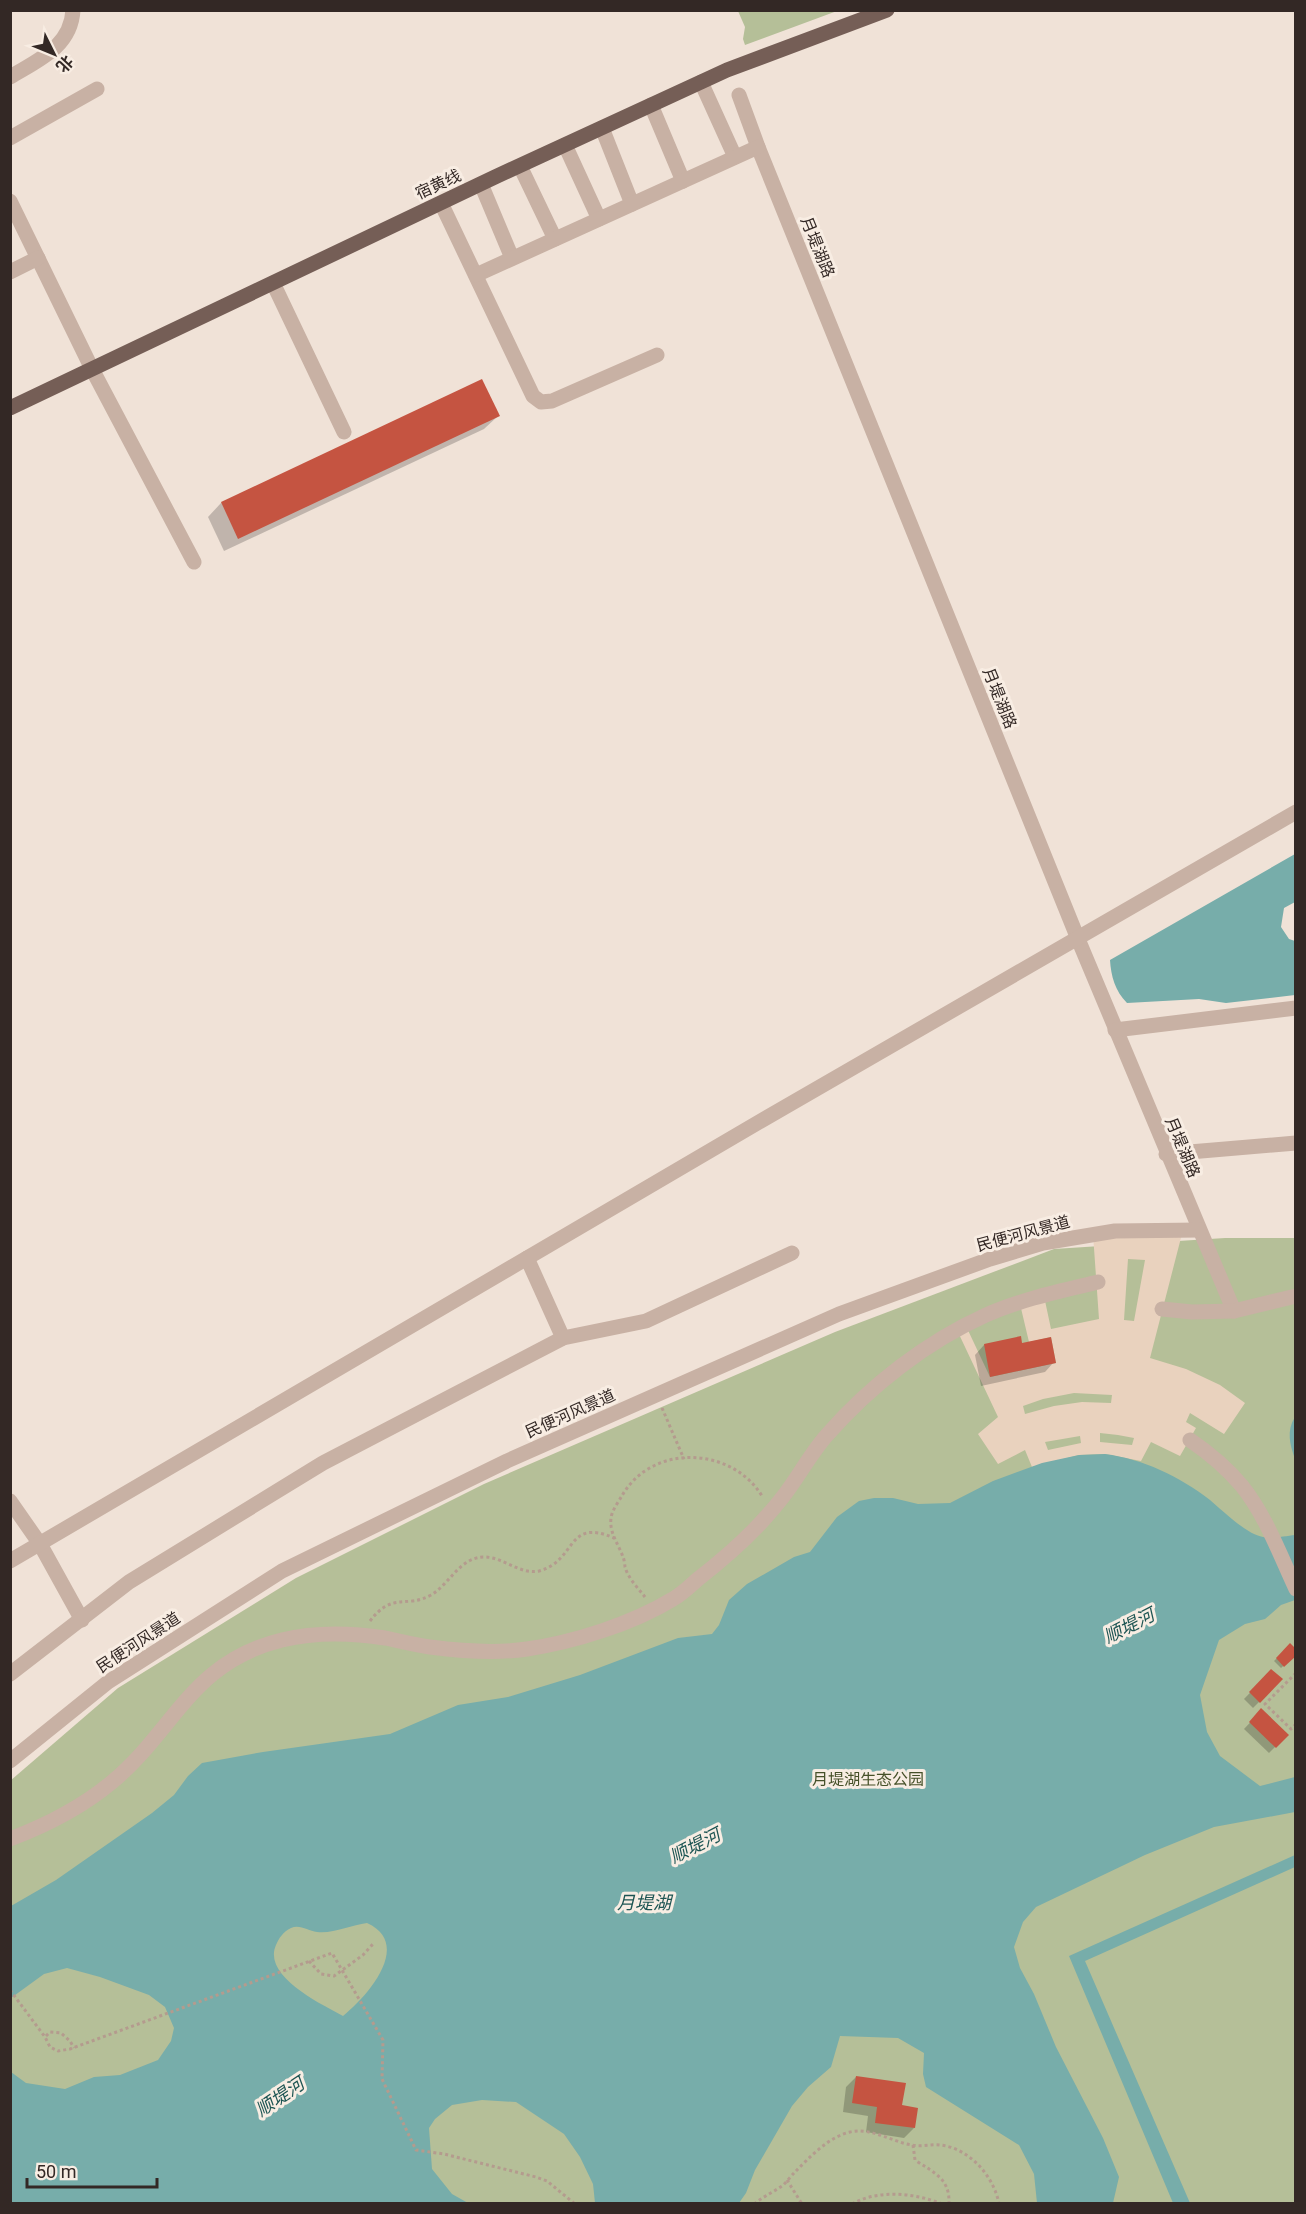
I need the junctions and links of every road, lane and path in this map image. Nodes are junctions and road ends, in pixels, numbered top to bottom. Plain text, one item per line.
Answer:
1 (73, 10) edge
2 (887, 10) edge
3 (10, 77) edge
4 (701, 82) junction
5 (97, 89) dead end
6 (739, 96) dead end
7 (651, 105) junction
8 (602, 128) junction
9 (10, 138) edge
10 (565, 145) junction
11 (758, 147) junction
12 (735, 157) junction
13 (520, 166) junction
14 (683, 181) junction
15 (481, 184) junction
16 (10, 201) edge
17 (441, 203) junction
18 (632, 204) junction
19 (599, 219) junction
20 (555, 239) junction
21 (38, 258) junction
22 (512, 258) junction
23 (10, 272) edge
24 (476, 275) junction
25 (273, 283) junction
26 (657, 355) dead end
27 (92, 369) junction
28 (10, 408) edge
29 (344, 432) dead end
30 (194, 562) dead end
31 (1296, 812) edge
32 (1078, 939) junction
33 (1296, 1008) edge
34 (1115, 1030) junction
35 (1296, 1143) edge
36 (1166, 1154) junction
37 (1199, 1230) junction
38 (792, 1253) dead end
39 (527, 1258) junction
40 (1098, 1282) dead end
41 (1296, 1296) edge
42 (1162, 1309) dead end
43 (1234, 1311) junction
44 (563, 1338) junction
45 (655, 1396) junction
46 (1190, 1440) dead end
47 (684, 1459) junction
48 (10, 1501) edge
49 (771, 1511) junction
50 (614, 1538) junction
51 (40, 1544) junction
52 (10, 1561) edge
53 (1296, 1589) edge
54 (654, 1609) junction
55 (82, 1620) junction
56 (358, 1636) junction
57 (1296, 1673) edge
58 (10, 1674) edge
59 (1296, 1724) edge
60 (10, 1761) edge
61 (10, 1839) edge
62 (373, 1944) dead end
63 (309, 1961) junction
64 (343, 1971) junction
65 (10, 1989) edge
66 (45, 2037) junction
67 (74, 2048) junction
68 (913, 2145) junction
69 (787, 2180) junction
70 (575, 2204) edge
71 (754, 2204) edge
72 (802, 2204) edge
73 (852, 2204) edge
74 (942, 2204) edge
75 (949, 2204) edge
76 (999, 2204) edge

1 - 3 street
2 - 4 main road, 宿黄线
4 - 7 main road, 宿黄线
4 - 12 street
5 - 9 street
6 - 11 street, 月堤湖路
7 - 8 main road, 宿黄线
7 - 14 street
8 - 10 main road, 宿黄线
8 - 18 street
10 - 13 main road, 宿黄线
10 - 19 street
11 - 12 street
11 - 32 street, 月堤湖路
12 - 14 street
13 - 15 main road, 宿黄线
13 - 20 street
14 - 18 street
15 - 17 main road, 宿黄线
15 - 22 street
16 - 21 street
17 - 24 street
17 - 25 main road, 宿黄线
18 - 19 street
19 - 20 street
20 - 22 street
21 - 23 street
21 - 27 street
22 - 24 street
24 - 26 street
25 - 27 main road, 宿黄线
25 - 29 street
27 - 28 main road, 宿黄线
27 - 30 street
31 - 32 street
32 - 34 street, 月堤湖路
32 - 39 street
33 - 34 street
34 - 36 street, 月堤湖路
35 - 36 street
36 - 37 street, 月堤湖路
37 - 43 street, 月堤湖路
37 - 45 street, 民便河风景道
38 - 44 street
39 - 44 street
39 - 51 street
40 - 49 street
41 - 43 street
42 - 43 street
44 - 55 street
45 - 47 path
45 - 60 street, 民便河风景道
46 - 53 street
47 - 49 path
47 - 50 path
48 - 51 street
49 - 54 street
50 - 54 path
50 - 56 path
51 - 52 street
51 - 55 street
54 - 56 street
55 - 58 street
56 - 61 street
57 - 59 path
62 - 64 path
63 - 64 path
63 - 64 path
63 - 67 path
64 - 70 path
65 - 66 path
66 - 67 path
66 - 67 path
68 - 69 path
68 - 75 path
68 - 76 path
69 - 71 path
69 - 72 path
73 - 74 path

